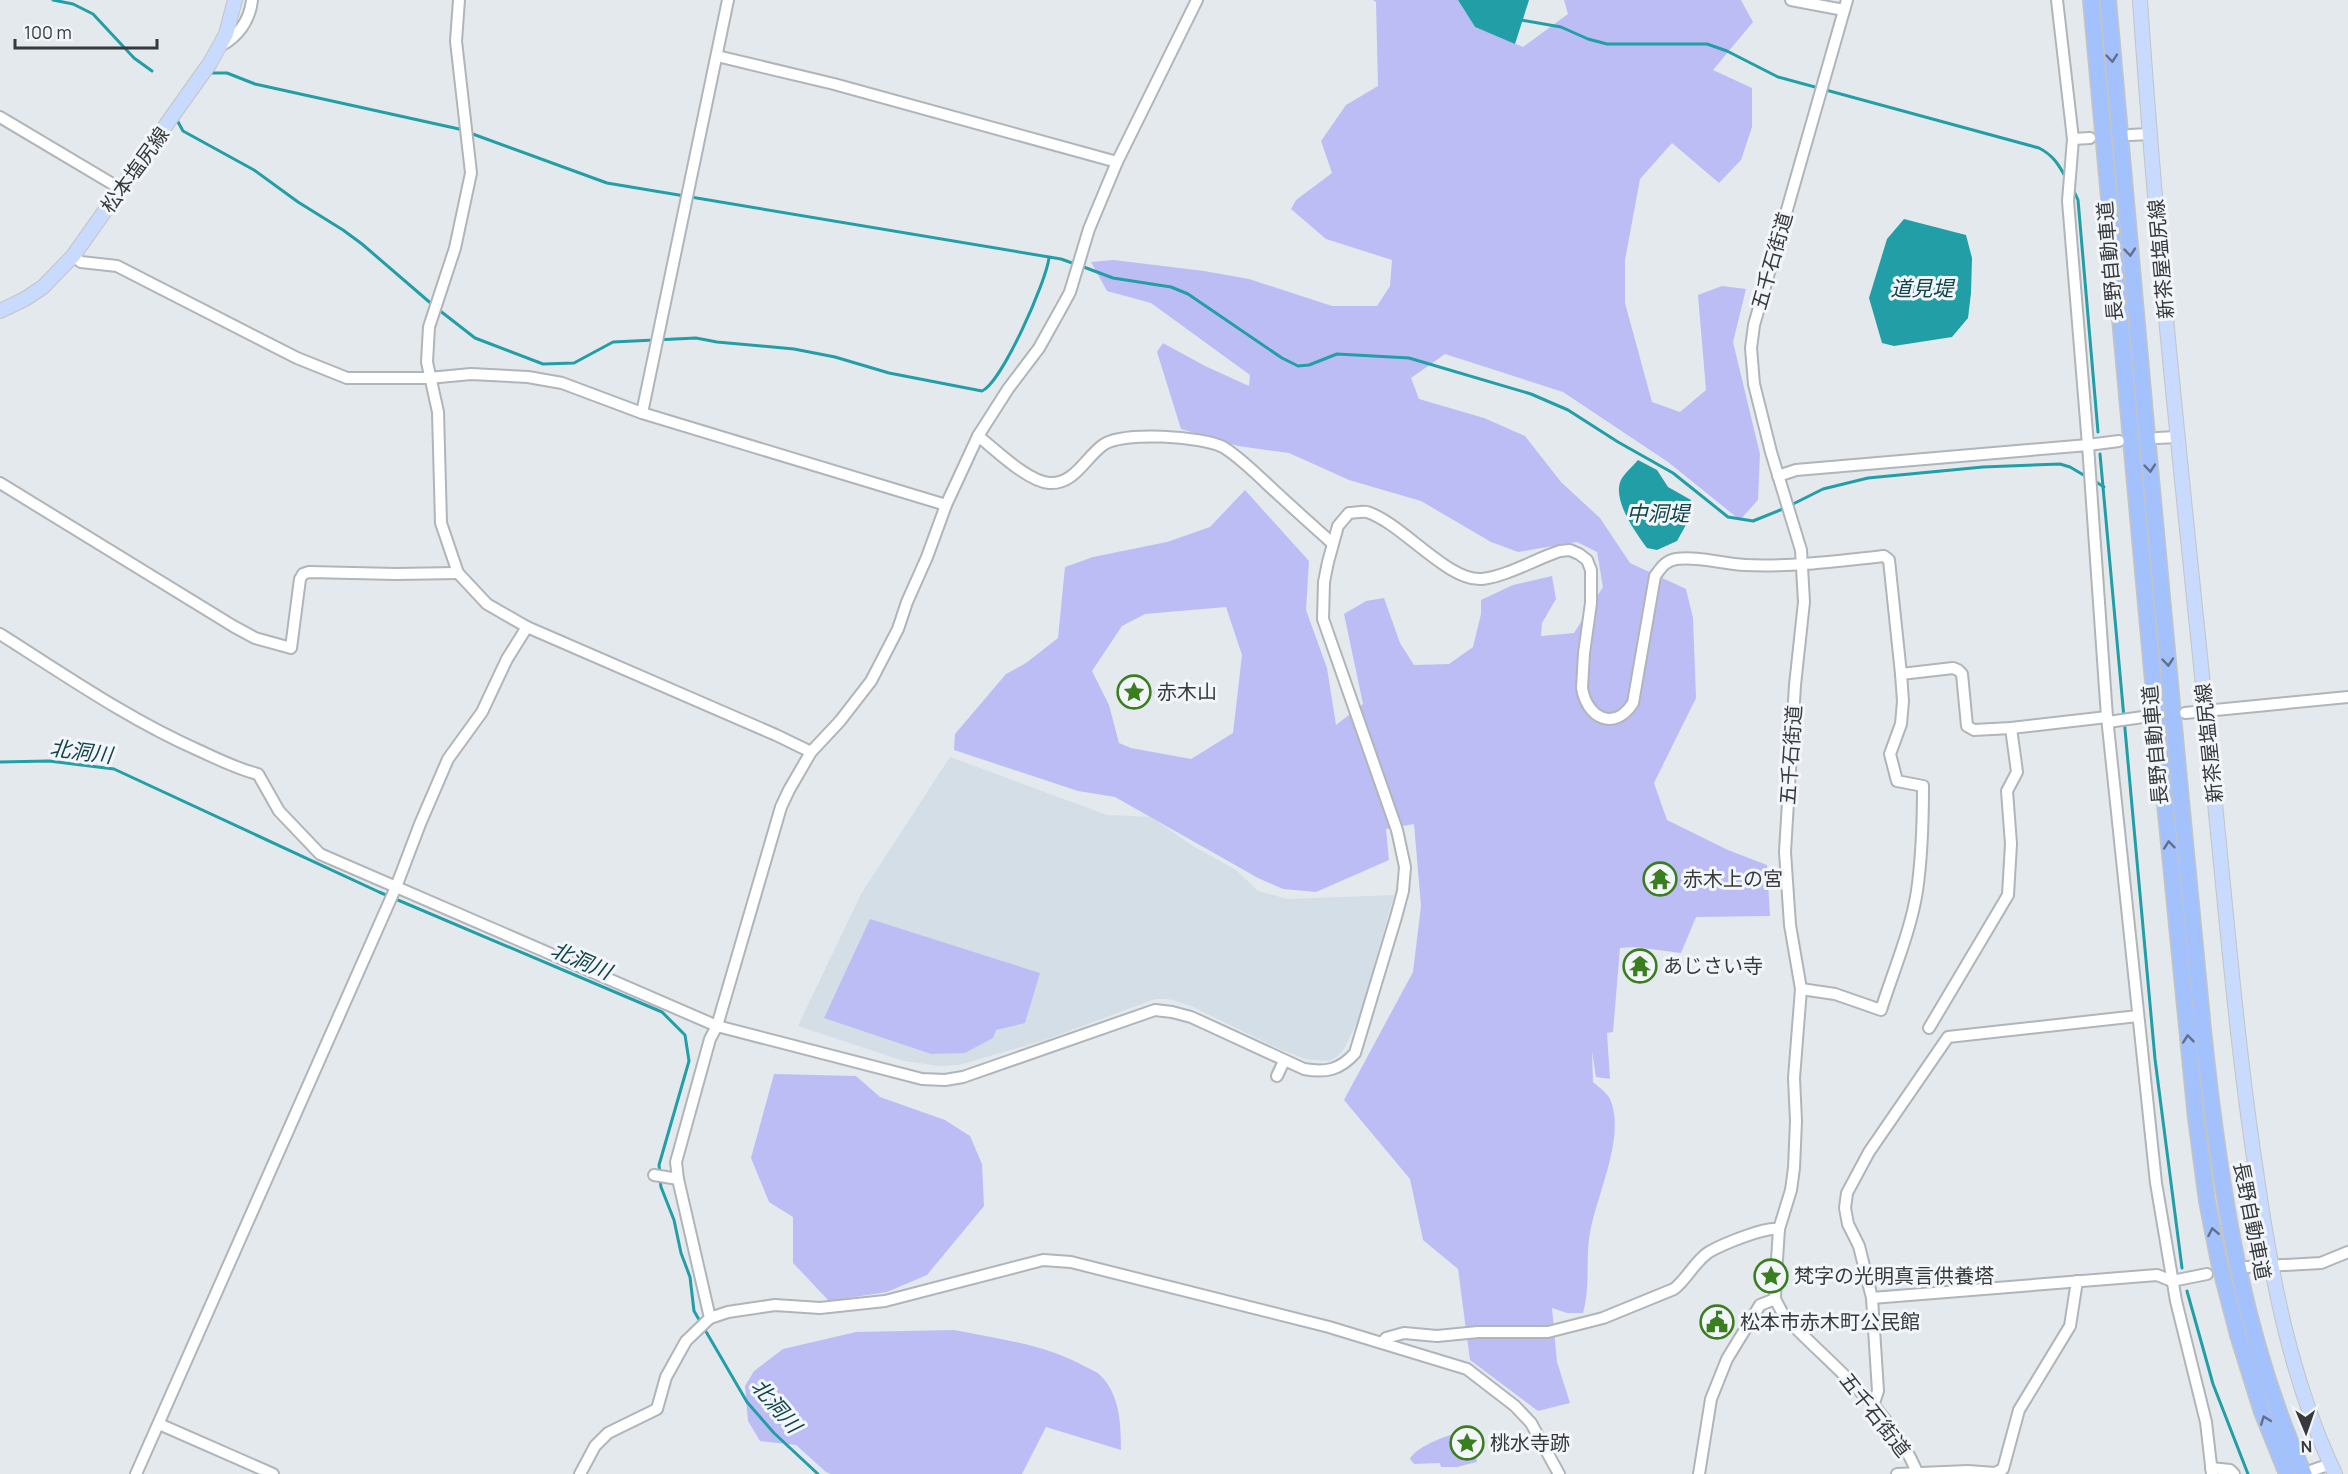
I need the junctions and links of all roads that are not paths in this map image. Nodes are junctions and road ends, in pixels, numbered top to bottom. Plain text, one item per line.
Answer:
1 (234, 0) edge
2 (252, 0) edge
3 (459, 0) edge
4 (728, 0) edge
5 (1197, 0) edge
6 (1791, 0) edge
7 (2058, 0) edge
8 (2091, 0) edge
9 (2108, 0) edge
10 (2140, 0) edge
11 (1846, 5) edge
12 (220, 46) junction
13 (717, 56) junction
14 (0, 117) edge
15 (2149, 134) junction
16 (2130, 135) dead end
17 (2090, 138) dead end
18 (2073, 139) junction
19 (1117, 162) junction
20 (121, 189) junction
21 (73, 256) junction
22 (0, 310) edge
23 (429, 378) junction
24 (642, 413) junction
25 (978, 436) junction
26 (2177, 437) junction
27 (2157, 438) dead end
28 (2119, 441) dead end
29 (2088, 445) junction
30 (1779, 476) junction
31 (0, 483) edge
32 (946, 505) junction
33 (1332, 543) junction
34 (1803, 564) junction
35 (458, 573) junction
36 (527, 627) junction
37 (0, 634) edge
38 (1901, 674) junction
39 (2348, 697) edge
40 (2206, 711) junction
41 (2185, 713) dead end
42 (2143, 717) dead end
43 (2110, 720) junction
44 (2011, 728) junction
45 (811, 752) junction
46 (396, 887) junction
47 (1801, 989) junction
48 (2138, 1016) junction
49 (717, 1026) junction
50 (1929, 1028) dead end
51 (1284, 1061) junction
52 (1277, 1076) dead end
53 (654, 1175) dead end
54 (678, 1179) junction
55 (1779, 1229) junction
56 (2348, 1252) edge
57 (2270, 1265) junction
58 (2247, 1268) dead end
59 (2207, 1274) dead end
60 (2077, 1281) junction
61 (2172, 1281) junction
62 (1872, 1298) junction
63 (1776, 1299) junction
64 (710, 1318) junction
65 (1382, 1343) junction
66 (1873, 1406) junction
67 (159, 1424) junction
68 (2333, 1469) edge
69 (2212, 1471) edge
70 (2309, 1472) edge
71 (136, 1474) edge
72 (273, 1474) edge
73 (580, 1474) edge
74 (1559, 1474) edge
75 (1699, 1474) edge
76 (1897, 1474) edge
77 (1918, 1474) edge
78 (2234, 1474) edge
79 (2287, 1474) edge

1 - 12 main road, 松本塩尻線
2 - 12 street
3 - 23 street
4 - 13 street
5 - 19 street
6 - 11 street
7 - 18 street
79 -> 8 highway, 長野自動車道
9 -> 70 highway, 長野自動車道
10 - 15 main road, 新茶屋塩尻線
11 - 30 street, 五千石街道
12 - 20 main road, 松本塩尻線
13 - 19 street
13 - 24 street
14 - 20 street
15 - 16 street
15 - 26 main road, 新茶屋塩尻線
17 - 18 street
18 - 29 street
19 - 25 street
20 - 21 main road, 松本塩尻線
21 - 22 main road, 松本塩尻線
21 - 23 street
23 - 24 street
23 - 35 street
24 - 32 street
25 - 32 street
25 - 33 street
26 - 27 street
26 - 40 main road, 新茶屋塩尻線
28 - 29 street
29 - 30 street
29 - 43 street
30 - 34 street, 五千石街道
31 - 35 street
32 - 45 street
33 - 34 street
33 - 51 street
34 - 38 street
34 - 47 street, 五千石街道
35 - 36 street
36 - 45 street
36 - 46 street
37 - 46 street
38 - 44 street
38 - 47 street
39 - 40 street
40 - 41 street
40 - 57 main road, 新茶屋塩尻線
42 - 43 street
43 - 44 street
43 - 48 street
44 - 50 street
45 - 49 street
46 - 49 street
46 - 67 street
47 - 55 street, 五千石街道
48 - 61 street
48 - 62 street
49 - 51 street
49 - 54 street
51 - 52 street
53 - 54 street
54 - 64 street
55 - 63 street, 五千石街道
55 - 65 street
56 - 57 street
57 - 58 street
57 - 68 main road, 新茶屋塩尻線
59 - 61 street
60 - 61 street
60 - 62 street
60 - 77 street
61 - 69 street
62 - 66 street
63 - 66 street, 五千石街道
63 - 75 street
64 - 65 street
64 - 73 street
65 - 74 street
66 - 77 street, 五千石街道
67 - 71 street
67 - 72 street
68 - 70 street
69 - 78 street
76 - 77 street

